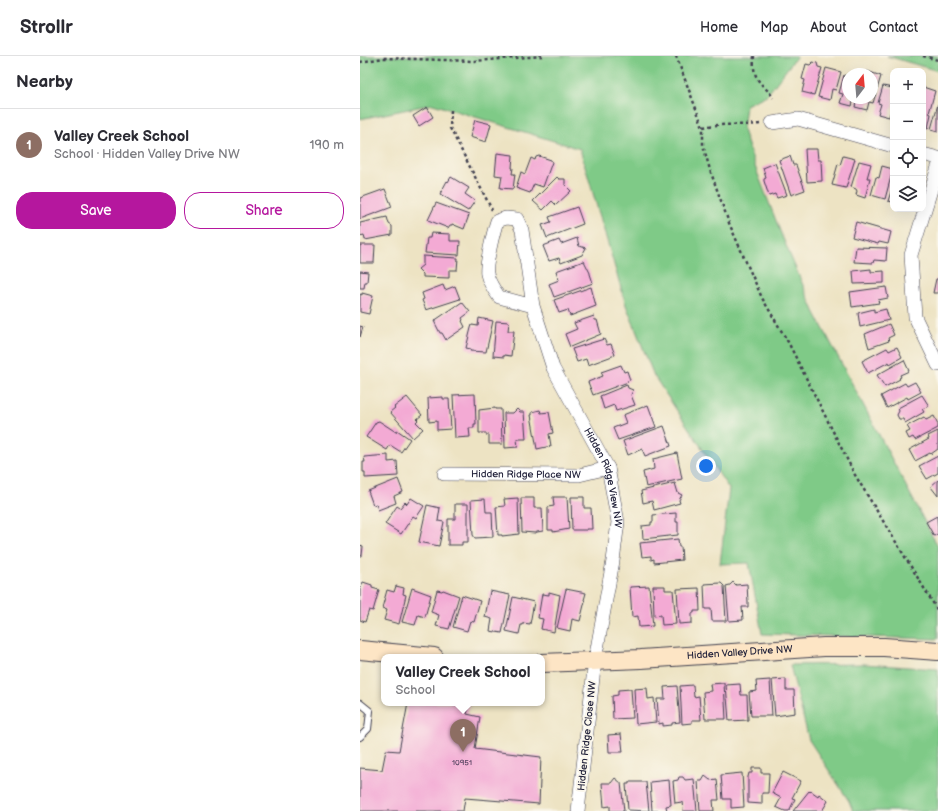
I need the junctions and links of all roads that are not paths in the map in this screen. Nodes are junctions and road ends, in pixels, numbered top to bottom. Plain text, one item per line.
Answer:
1 (772, 123) road end
2 (890, 145) edge
3 (926, 155) edge
4 (938, 158) edge
5 (938, 167) edge
6 (533, 306) junction
7 (938, 364) edge
8 (608, 468) junction
9 (444, 474) dead end
10 (360, 650) edge
11 (938, 651) edge
12 (402, 654) edge
13 (595, 660) junction
14 (545, 663) edge
15 (360, 703) edge
16 (360, 737) edge
17 (578, 811) edge

1 - 2 street
3 - 4 street
5 - 7 street
6 - 6 street, Hidden Ridge View NW
6 - 8 street, Hidden Ridge View NW
8 - 9 street, Hidden Ridge Place NW
8 - 13 street, Hidden Ridge View NW
10 - 12 street
11 - 13 street, Hidden Valley Drive NW
13 - 14 street, Hidden Valley Drive NW
13 - 17 street, Hidden Ridge Close NW
15 - 16 lane

